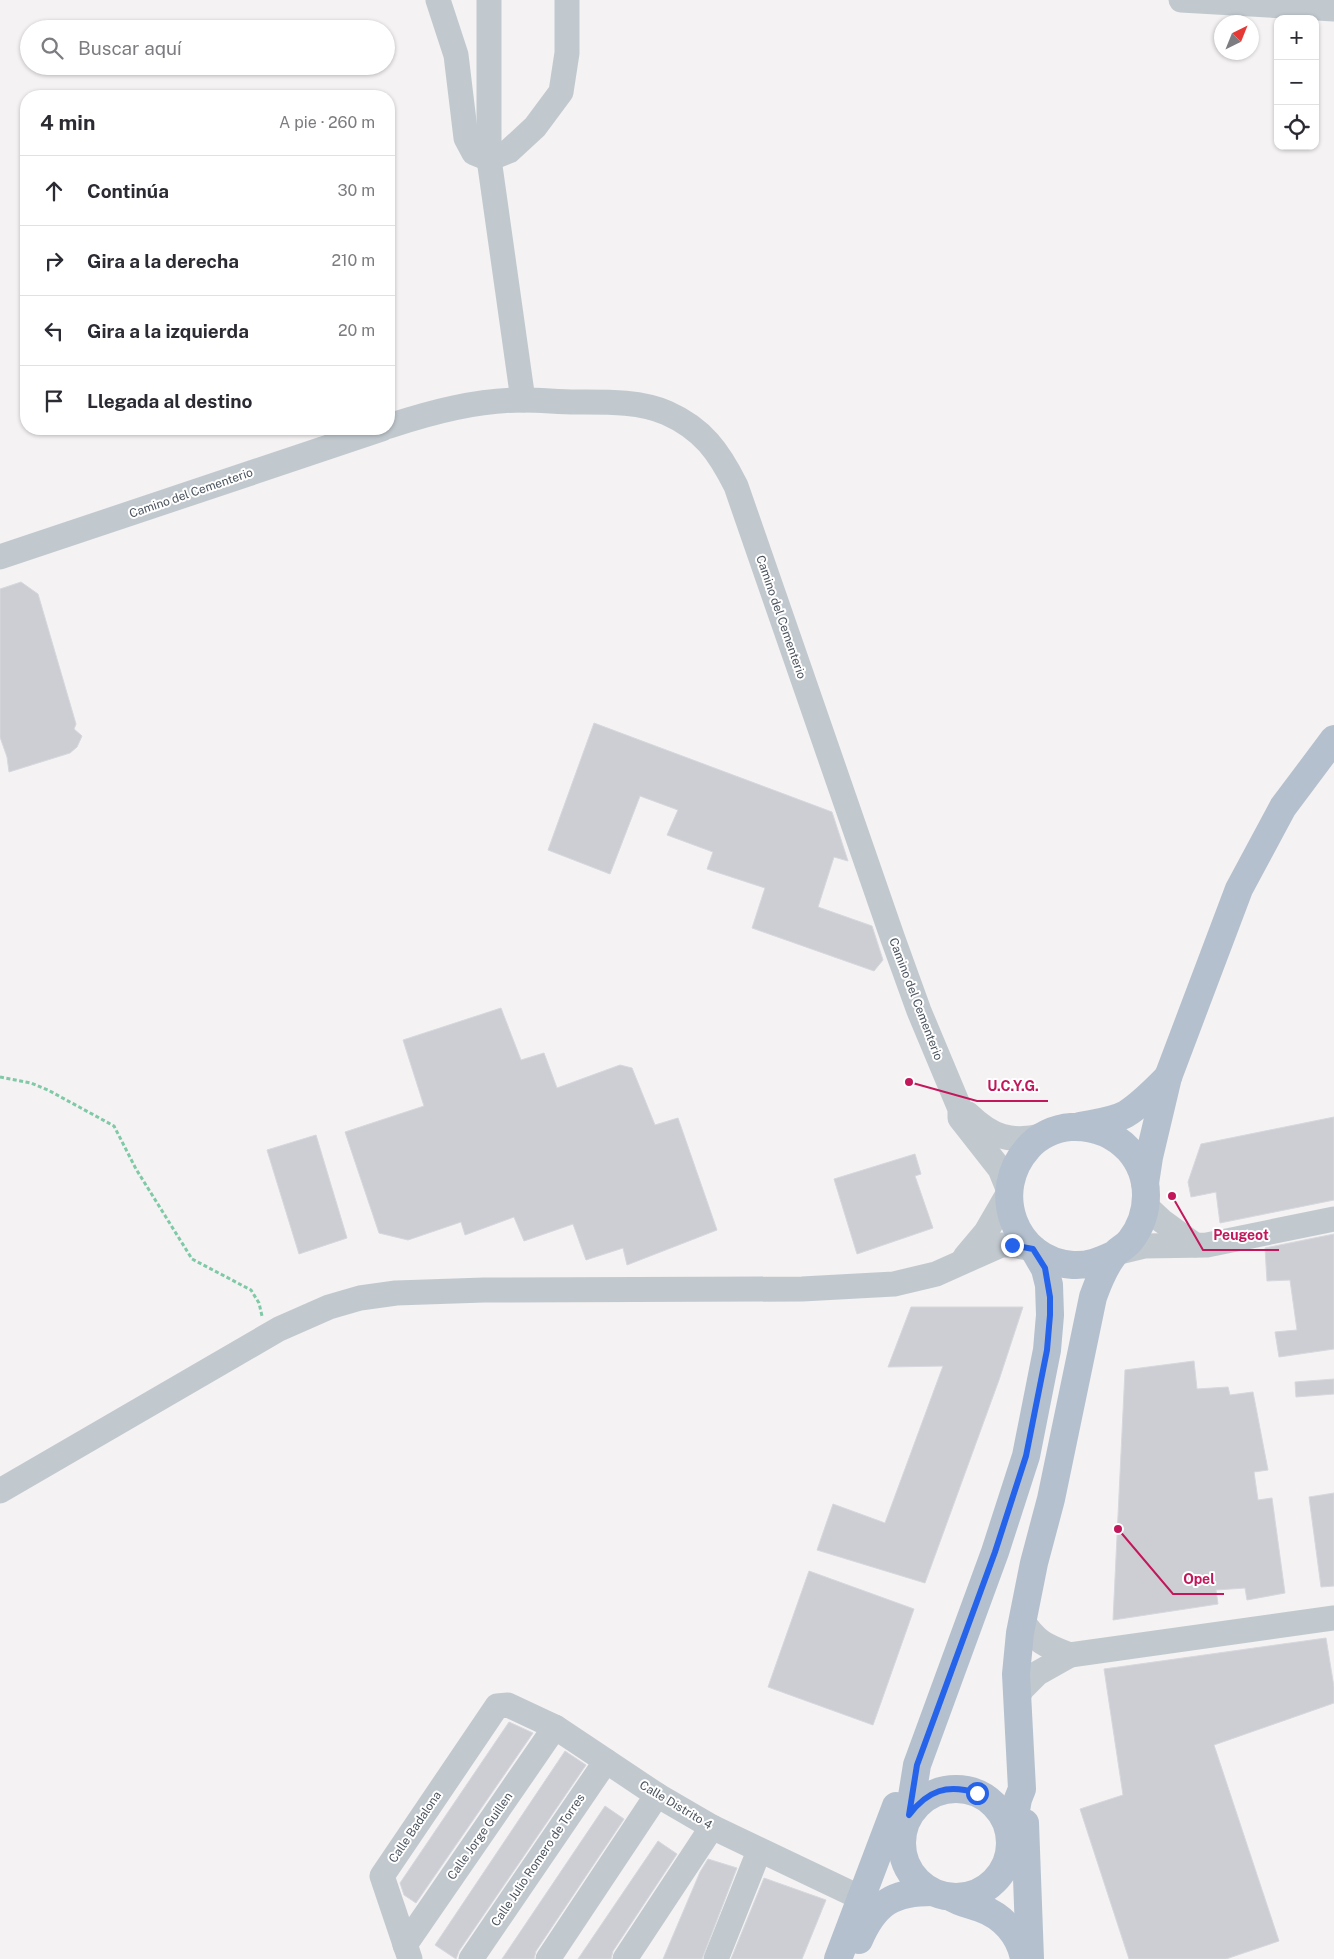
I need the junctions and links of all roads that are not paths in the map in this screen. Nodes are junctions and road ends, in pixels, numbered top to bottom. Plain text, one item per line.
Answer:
1 (438, 0) edge
2 (489, 0) edge
3 (567, 0) edge
4 (1181, 0) edge
5 (1334, 9) edge
6 (489, 159) junction
7 (523, 400) junction
8 (395, 424) edge
9 (364, 435) edge
10 (0, 557) edge
11 (1334, 739) edge
12 (1168, 1077) junction
13 (960, 1109) junction
14 (1078, 1127) junction
15 (1042, 1136) junction
16 (1008, 1192) junction
17 (1146, 1195) junction
18 (1334, 1219) edge
19 (1195, 1245) junction
20 (1034, 1249) junction
21 (1114, 1254) junction
22 (960, 1263) junction
23 (0, 1491) edge
24 (1334, 1618) edge
25 (1022, 1620) junction
26 (1070, 1655) junction
27 (1017, 1698) junction
28 (497, 1706) joint
29 (555, 1727) junction
30 (606, 1760) junction
31 (917, 1765) junction
32 (1022, 1790) junction
33 (657, 1795) junction
34 (905, 1825) junction
35 (712, 1827) junction
36 (1010, 1843) junction
37 (760, 1851) junction
38 (942, 1894) junction
39 (861, 1898) junction
40 (408, 1952) edge
41 (471, 1959) edge
42 (548, 1959) edge
43 (625, 1959) edge
44 (716, 1959) edge
45 (838, 1959) edge
46 (851, 1959) edge
47 (1024, 1959) edge
48 (1030, 1959) edge

1 - 6 street
2 - 6 street
3 - 6 street
4 - 5 street
6 - 7 street
7 - 8 street, Camino del Cementerio
7 - 13 street, Camino del Cementerio
9 - 10 street, Camino del Cementerio
11 - 12 main road
12 - 14 main road
12 - 17 main road
13 - 15 street, Camino del Cementerio
13 - 16 street, Camino del Cementerio
14 - 15 main road
14 - 17 main road
15 - 16 main road
16 - 20 main road
16 - 22 street
17 - 19 street
17 - 21 main road
18 - 19 street
19 - 21 street
20 - 21 main road
20 - 22 street
20 - 31 main road
21 - 25 main road
22 - 23 street
24 - 26 street
25 - 26 street
25 - 27 main road
26 - 27 street
27 - 32 main road
28 - 29 street, Calle Distrito 4
28 - 40 street, Calle Badalona
29 - 30 street, Calle Distrito 4
29 - 40 street, Calle Jorge Guillen
30 - 33 street, Calle Distrito 4
30 - 41 street, Calle Julio Romero de Torres
31 - 34 main road
31 - 39 main road
32 - 36 main road
32 - 48 main road
33 - 35 street, Calle Distrito 4
33 - 42 street
34 - 36 main road
34 - 38 main road
34 - 39 main road
35 - 37 street, Calle Distrito 4
35 - 43 street
36 - 38 main road
37 - 39 street, Calle Distrito 4
37 - 44 street
38 - 46 main road
38 - 47 main road
39 - 45 main road

